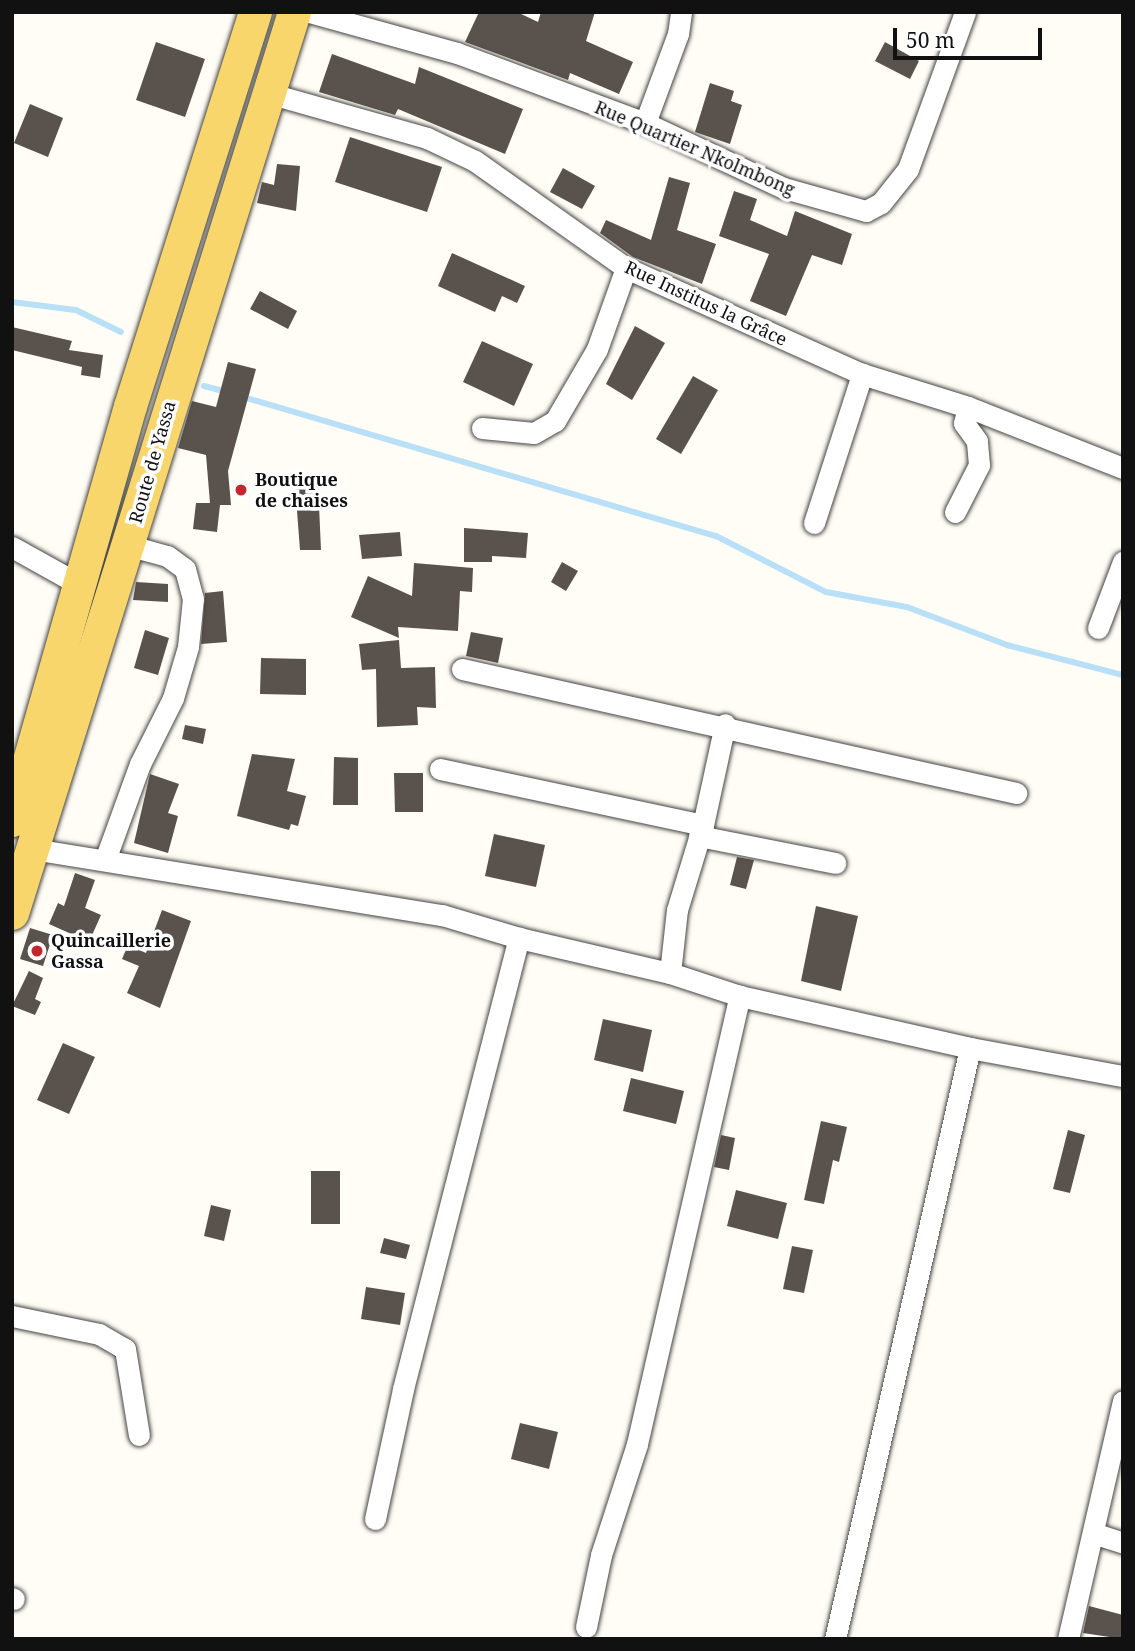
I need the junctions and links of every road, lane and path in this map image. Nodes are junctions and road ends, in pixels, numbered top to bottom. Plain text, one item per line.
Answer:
1 (255, 12) edge
2 (294, 12) edge
3 (309, 12) edge
4 (681, 12) edge
5 (965, 12) edge
6 (268, 93) junction
7 (645, 123) junction
8 (626, 268) junction
9 (862, 374) junction
10 (968, 407) junction
11 (482, 428) dead end
12 (1123, 468) edge
13 (955, 512) dead end
14 (814, 523) dead end
15 (127, 545) junction
16 (12, 547) edge
17 (1123, 562) edge
18 (82, 586) junction
19 (1098, 628) dead end
20 (462, 669) dead end
21 (725, 724) junction
22 (440, 769) dead end
23 (1016, 793) dead end
24 (12, 820) edge
25 (701, 830) junction
26 (33, 849) junction
27 (105, 860) junction
28 (835, 863) dead end
29 (12, 913) edge
30 (519, 938) junction
31 (670, 973) junction
32 (740, 996) junction
33 (970, 1048) junction
34 (1123, 1076) edge
35 (12, 1316) edge
36 (1123, 1401) edge
37 (139, 1435) dead end
38 (375, 1519) dead end
39 (1093, 1533) junction
40 (1123, 1544) edge
41 (586, 1627) dead end
42 (835, 1639) edge
43 (1068, 1639) edge

1 - 18 main road, Route de Yassa
2 - 6 main road, Route de Yassa
3 - 7 street, Rue Quartier Nkolmbong
4 - 7 street
5 - 7 street, Rue Quartier Nkolmbong
6 - 8 street, Rue Institus la Grâce
6 - 15 main road, Route de Yassa
8 - 9 street, Rue Institus la Grâce
8 - 11 street
9 - 10 street, Rue Institus la Grâce
9 - 14 street
10 - 12 street, Rue Institus la Grâce
10 - 13 street
15 - 26 main road, Route de Yassa
15 - 27 street
16 - 18 street
17 - 19 street
18 - 24 main road, Route de Yassa
20 - 21 street
21 - 23 street
21 - 25 street
22 - 25 street
25 - 28 street
25 - 31 street
26 - 27 street
26 - 29 main road, Route de Yassa
27 - 30 street
30 - 31 street
30 - 38 street
31 - 32 street
32 - 33 street
32 - 41 street
33 - 34 street
33 - 42 street
35 - 37 street
36 - 39 street
39 - 40 street
39 - 43 street

